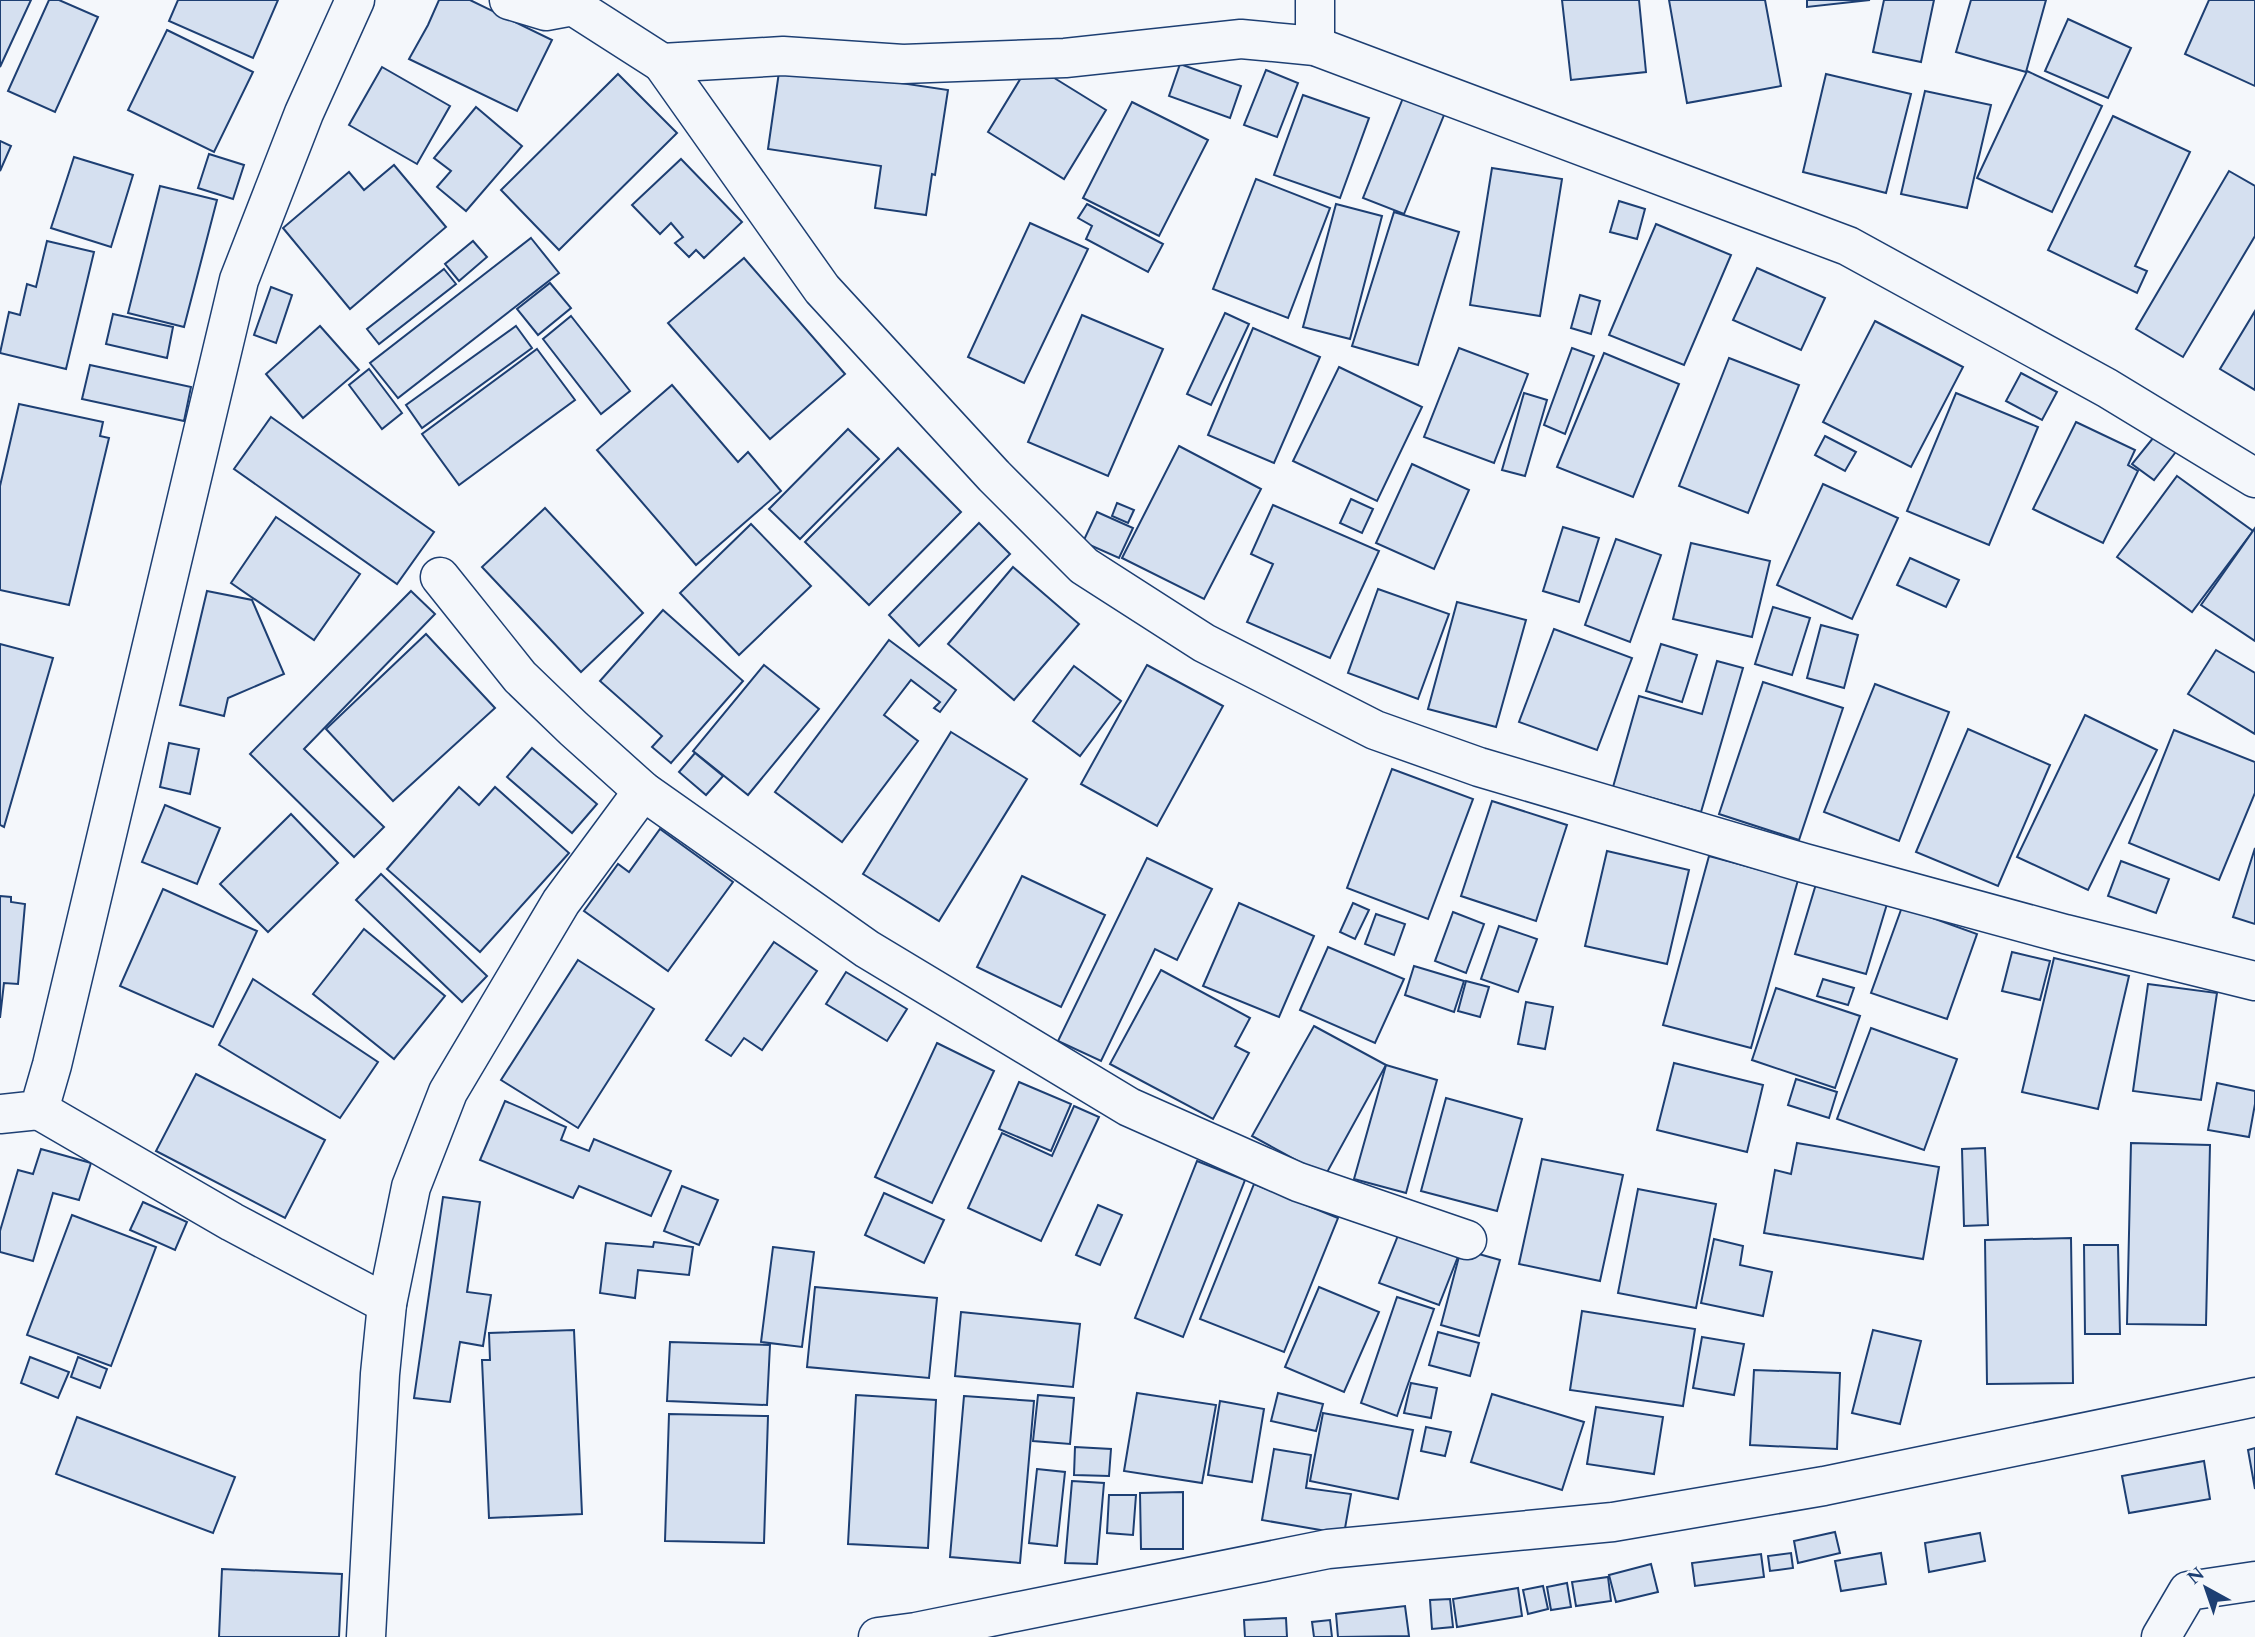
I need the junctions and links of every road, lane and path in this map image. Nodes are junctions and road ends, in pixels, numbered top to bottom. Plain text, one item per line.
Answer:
1 (355, 0) edge
2 (509, 0) edge
3 (1315, 0) edge
4 (574, 3) edge
5 (1315, 46) junction
6 (662, 63) junction
7 (2255, 478) edge
8 (440, 577) dead end
9 (643, 791) junction
10 (2255, 981) edge
11 (39, 1110) junction
12 (0, 1114) edge
13 (1466, 1240) dead end
14 (387, 1304) junction
15 (2255, 1397) edge
16 (2255, 1581) edge
17 (366, 1637) edge
18 (878, 1637) edge
19 (2161, 1637) edge

1 - 11 street
2 - 4 street
3 - 5 street
4 - 6 street
5 - 6 street
5 - 7 street
6 - 10 street
8 - 9 street
9 - 13 street
9 - 14 street
11 - 12 street
11 - 14 street
14 - 17 street
15 - 18 street
16 - 19 street

